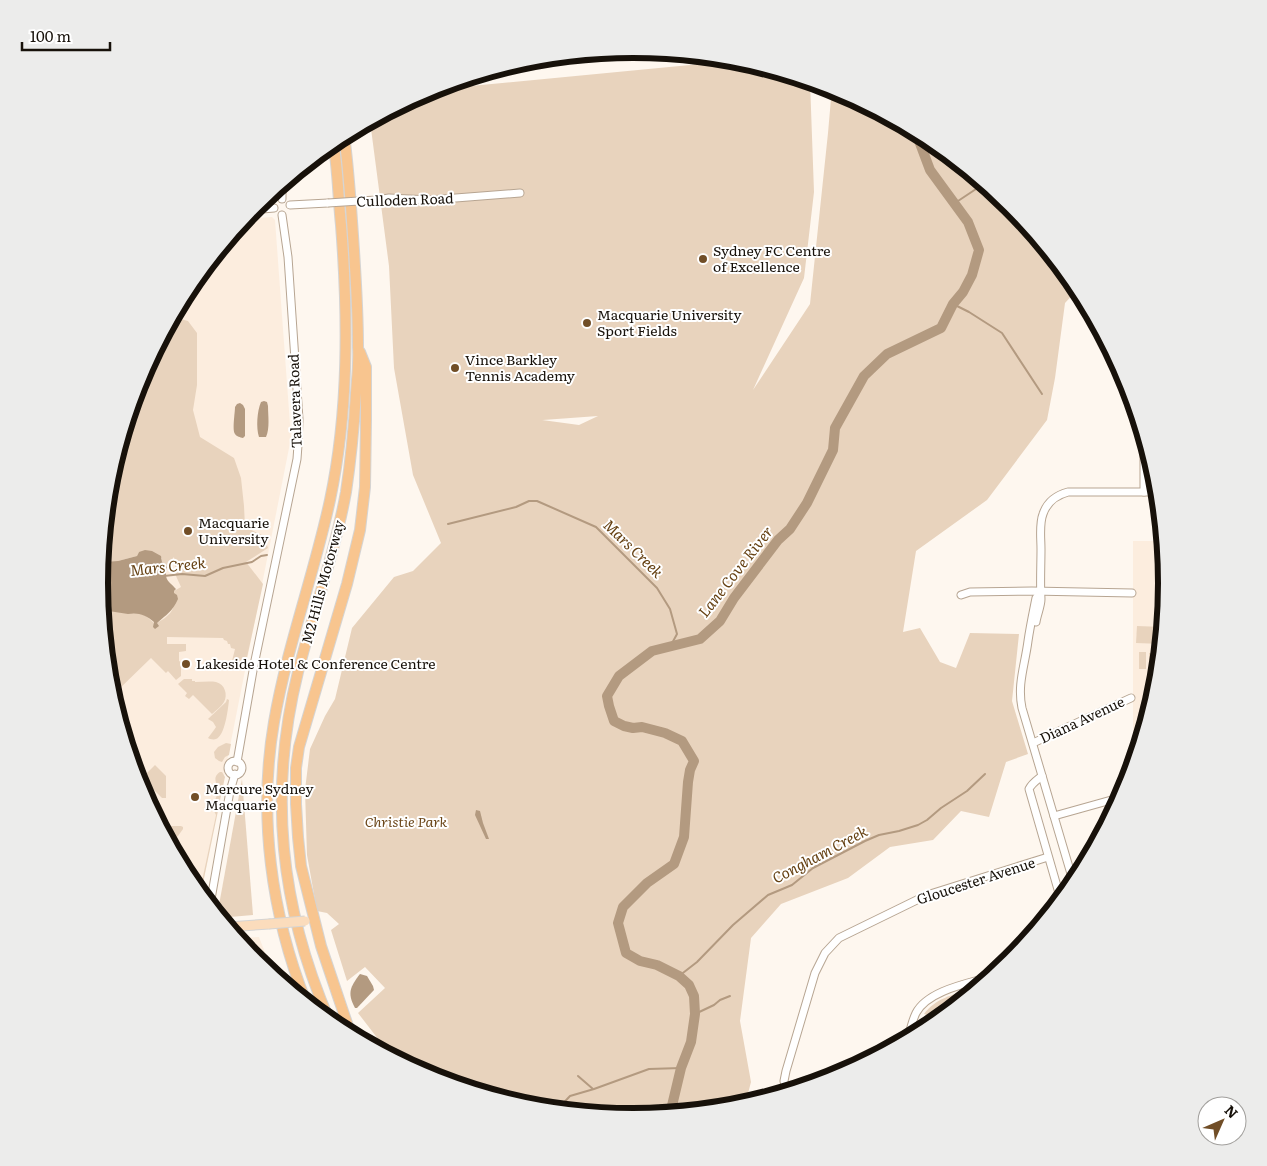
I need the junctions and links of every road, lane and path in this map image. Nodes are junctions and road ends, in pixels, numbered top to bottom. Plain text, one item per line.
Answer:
1 (345, 144) edge
2 (335, 151) edge
3 (282, 193) edge
4 (520, 193) dead end
5 (282, 199) junction
6 (290, 205) junction
7 (274, 208) junction
8 (264, 209) edge
9 (282, 215) junction
10 (358, 348) junction
11 (1144, 459) edge
12 (1144, 492) junction
13 (1151, 492) edge
14 (1039, 593) junction
15 (1132, 593) dead end
16 (961, 595) dead end
17 (1131, 698) dead end
18 (1033, 743) junction
19 (1042, 776) junction
20 (1112, 800) edge
21 (268, 811) junction
22 (1054, 816) junction
23 (1048, 857) junction
24 (1071, 874) edge
25 (1058, 891) edge
26 (212, 896) edge
27 (310, 921) junction
28 (236, 926) edge
29 (293, 983) edge
30 (972, 985) edge
31 (301, 989) edge
32 (324, 1007) edge
33 (348, 1024) edge
34 (912, 1028) edge
35 (785, 1086) edge

1 - 10 highway, M2 Hills Motorway
2 - 21 highway, M2 Hills Motorway
3 - 5 street
4 - 6 street, Culloden Road, bridge
5 - 6 street
5 - 7 street
6 - 9 street
7 - 8 street
7 - 9 street
9 - 26 street, Talavera Road
10 - 27 highway
10 - 32 highway, M2 Hills Motorway
11 - 12 street
12 - 13 street
12 - 14 street
14 - 15 street
14 - 16 street
14 - 18 street
17 - 18 street, Diana Avenue
18 - 19 street
19 - 22 street
19 - 23 street
20 - 22 street
21 - 29 highway
21 - 31 highway, M2 Hills Motorway
22 - 24 street
23 - 25 street
23 - 35 street, Gloucester Avenue
27 - 28 main road, bridge
27 - 33 highway
30 - 34 street

